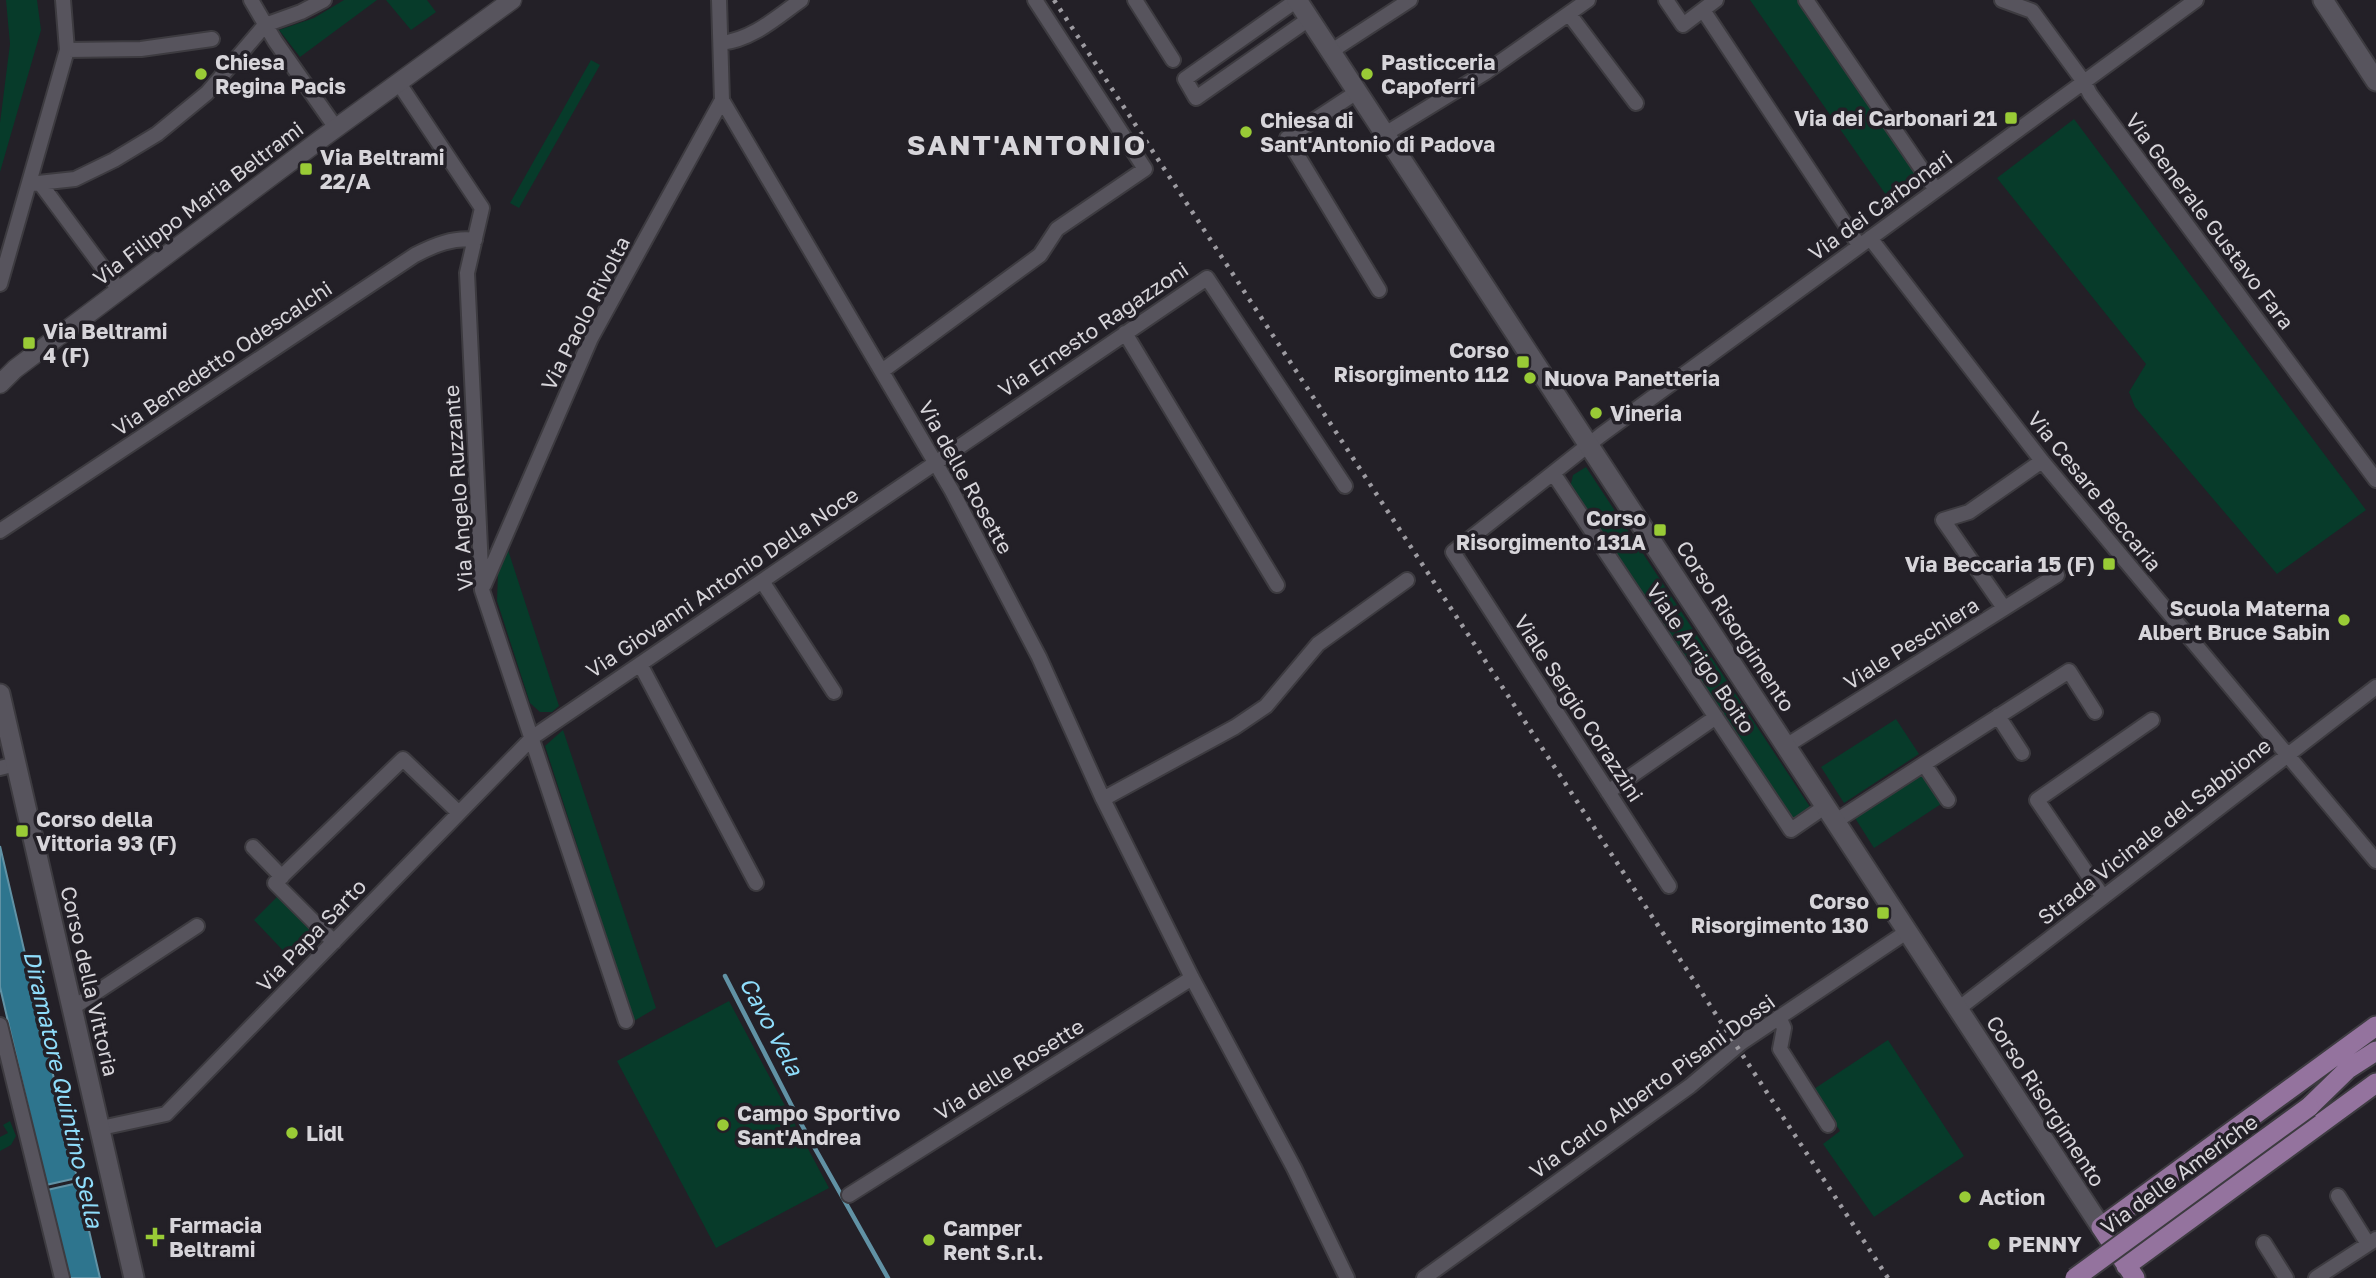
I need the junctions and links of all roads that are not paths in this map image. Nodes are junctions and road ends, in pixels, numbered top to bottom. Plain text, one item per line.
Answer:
1 (63, 0) edge
2 (251, 0) edge
3 (324, 0) edge
4 (512, 0) edge
5 (719, 0) edge
6 (801, 0) edge
7 (1035, 0) edge
8 (1135, 0) edge
9 (1297, 0) edge
10 (1410, 0) edge
11 (1588, 0) edge
12 (1666, 0) edge
13 (1716, 0) edge
14 (1806, 0) edge
15 (2002, 0) edge
16 (2196, 0) edge
17 (2323, 0) edge
18 (1703, 10) junction
19 (1569, 14) junction
20 (1309, 19) junction
21 (265, 25) junction
22 (212, 40) dead end
23 (721, 43) junction
24 (67, 50) junction
25 (1330, 52) junction
26 (1173, 60) dead end
27 (2376, 81) edge
28 (398, 82) junction
29 (2084, 82) junction
30 (1357, 92) junction
31 (722, 100) junction
32 (1636, 103) dead end
33 (336, 128) junction
34 (1385, 134) junction
35 (35, 184) junction
36 (1936, 190) junction
37 (475, 240) junction
38 (1865, 242) junction
39 (0, 284) edge
40 (1379, 290) dead end
41 (120, 291) junction
42 (1125, 333) junction
43 (882, 371) junction
44 (8, 372) edge
45 (0, 384) edge
46 (1589, 444) junction
47 (2042, 461) junction
48 (934, 462) junction
49 (1553, 473) junction
50 (2376, 480) edge
51 (1345, 486) dead end
52 (0, 531) edge
53 (1453, 552) joint
54 (2057, 575) dead end
55 (1407, 580) dead end
56 (762, 581) junction
57 (1277, 585) dead end
58 (482, 590) junction
59 (2004, 608) junction
60 (640, 664) junction
61 (2376, 687) edge
62 (834, 692) dead end
63 (0, 694) edge
64 (2095, 712) dead end
65 (1998, 716) junction
66 (1716, 717) junction
67 (2152, 720) dead end
68 (533, 737) junction
69 (1787, 746) junction
70 (2022, 753) dead end
71 (2287, 755) junction
72 (1924, 764) junction
73 (8, 766) edge
74 (1608, 792) junction
75 (1103, 799) junction
76 (1948, 800) dead end
77 (459, 813) junction
78 (1831, 813) junction
79 (253, 847) dead end
80 (2376, 861) edge
81 (282, 877) junction
82 (757, 883) dead end
83 (1669, 886) dead end
84 (2103, 897) junction
85 (197, 926) dead end
86 (1908, 931) junction
87 (334, 942) junction
88 (1192, 978) junction
89 (74, 1007) junction
90 (1958, 1009) junction
91 (1779, 1017) junction
92 (626, 1021) dead end
93 (0, 1025) edge
94 (2376, 1026) edge
95 (2376, 1051) edge
96 (2376, 1071) edge
97 (2376, 1083) edge
98 (2309, 1107) junction
99 (1828, 1125) dead end
100 (100, 1128) junction
101 (849, 1195) dead end
102 (2338, 1196) dead end
103 (2101, 1227) junction
104 (2372, 1241) edge
105 (2264, 1243) dead end
106 (2130, 1272) edge
107 (62, 1278) edge
108 (134, 1278) edge
109 (1347, 1278) edge
110 (1424, 1278) edge
111 (2075, 1278) edge
112 (2286, 1278) edge
113 (2316, 1278) edge

1 - 24 street
2 - 21 street
3 - 21 street
4 - 28 street, Via Filippo Maria Beltrami
5 - 23 street, Via delle Rosette
6 - 23 street
7 - 43 street
8 - 26 street
9 - 20 main road, Corso Risorgimento
9 - 20 street
10 - 25 street
11 - 19 street
12 - 18 street
13 - 18 street
14 - 36 street
15 - 29 street, Via Generale Gustavo Fara
16 - 29 street, Via dei Carbonari
17 - 27 main road
18 - 38 street, Via Cesare Beccaria
19 - 32 street
19 - 34 street
20 - 25 main road, Corso Risorgimento
21 - 33 street
21 - 35 street
22 - 24 street
23 - 31 street, Via delle Rosette
24 - 35 street
25 - 30 main road, Corso Risorgimento
28 - 33 street, Via Filippo Maria Beltrami
28 - 37 street, Via Angelo Ruzzante
29 - 36 street, Via dei Carbonari
29 - 50 street, Via Generale Gustavo Fara
30 - 34 main road, Corso Risorgimento
30 - 40 street
31 - 43 street, Via delle Rosette
31 - 58 street, Via Paolo Rivolta
33 - 41 street, Via Filippo Maria Beltrami
34 - 46 main road, Corso Risorgimento
35 - 39 street
35 - 41 street
36 - 38 street, Via dei Carbonari
37 - 52 street, Via Benedetto Odescalchi
37 - 58 street, Via Angelo Ruzzante
38 - 46 street, Via dei Carbonari
38 - 47 street, Via Cesare Beccaria
41 - 44 street, Via Filippo Maria Beltrami
42 - 48 street, Via Ernesto Ragazzoni
42 - 51 street, Via Ernesto Ragazzoni
42 - 57 street
43 - 48 street, Via delle Rosette
44 - 45 street, Via Filippo Maria Beltrami
46 - 49 street, Via dei Carbonari
46 - 69 main road, Corso Risorgimento
47 - 59 street
47 - 71 street, Via Cesare Beccaria
48 - 56 street, Via Giovanni Antonio Della Noce
48 - 75 street, Via delle Rosette
49 - 53 street, Via dei Carbonari
49 - 66 street, Viale Arrigo Boito
53 - 74 street, Viale Sergio Corazzini
54 - 59 street, Viale Peschiera
55 - 75 street
56 - 60 street, Via Giovanni Antonio Della Noce
56 - 62 street
58 - 68 street, Via Angelo Ruzzante
59 - 69 street, Viale Peschiera
60 - 68 street, Via Giovanni Antonio Della Noce
60 - 82 street
61 - 71 street, Strada Vicinale del Sabbione
63 - 73 main road, Corso della Vittoria
64 - 65 street
65 - 70 street
65 - 72 street
66 - 74 street
66 - 78 street, Viale Arrigo Boito
67 - 84 street
68 - 77 street, Via Papa Sarto
68 - 92 street, Via Angelo Ruzzante
69 - 78 main road, Corso Risorgimento
71 - 80 street, Via Cesare Beccaria
71 - 84 street, Strada Vicinale del Sabbione
72 - 76 street
72 - 78 street
73 - 89 main road, Corso della Vittoria
74 - 83 street, Viale Sergio Corazzini
75 - 88 street, Via delle Rosette
77 - 81 street
77 - 87 street, Via Papa Sarto
78 - 86 main road, Corso Risorgimento
79 - 81 street
81 - 87 street
84 - 90 street, Strada Vicinale del Sabbione
85 - 89 street
86 - 90 main road, Corso Risorgimento
86 - 91 street, Via Carlo Alberto Pisani Dossi
87 - 100 street, Via Papa Sarto
88 - 101 street, Via delle Rosette
88 - 109 street, Via delle Rosette
89 - 100 main road, Corso della Vittoria
90 - 103 main road, Corso Risorgimento
91 - 99 street
91 - 110 street, Via Carlo Alberto Pisani Dossi
93 - 107 street
94 - 103 main road
95 - 98 main road, Via delle Americhe
96 - 98 main road, Via delle Americhe
97 - 106 main road
98 - 111 main road, Via delle Americhe, bridge
100 - 108 main road, Corso della Vittoria
102 - 104 street
103 - 106 main road, Corso Risorgimento
104 - 113 street
105 - 112 street

